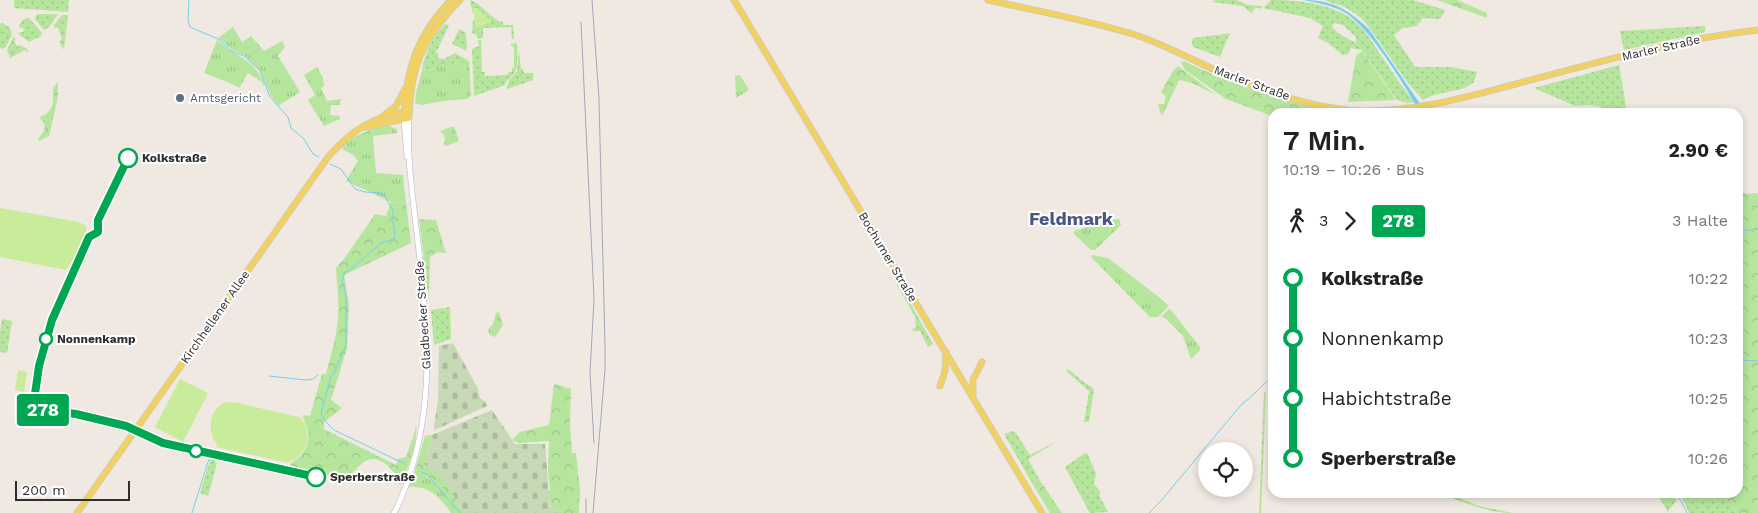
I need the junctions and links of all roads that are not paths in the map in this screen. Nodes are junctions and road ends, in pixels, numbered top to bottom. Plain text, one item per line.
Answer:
1 (452, 0) edge
2 (460, 0) edge
3 (734, 0) edge
4 (988, 0) edge
5 (1758, 30) edge
6 (407, 82) junction
7 (1343, 108) edge
8 (1406, 108) edge
9 (407, 115) junction
10 (381, 117) junction
11 (360, 128) junction
12 (946, 352) junction
13 (982, 362) dead end
14 (940, 386) dead end
15 (973, 398) junction
16 (77, 513) edge
17 (394, 513) edge
18 (1042, 513) edge

1 - 6 main road
2 - 9 main road, Gladbecker Straße
3 - 12 main road, Bochumer Straße
4 - 7 main road, Marler Straße
5 - 8 main road, Marler Straße
6 - 9 main road
6 - 10 main road
9 - 10 main road
9 - 11 main road, Kirchhellener Allee
9 - 17 main road, Gladbecker Straße
10 - 11 main road, Kirchhellener Allee
11 - 16 main road, Kirchhellener Allee
12 - 14 main road
12 - 15 main road, Bochumer Straße
13 - 15 main road
15 - 18 main road, Bochumer Straße

